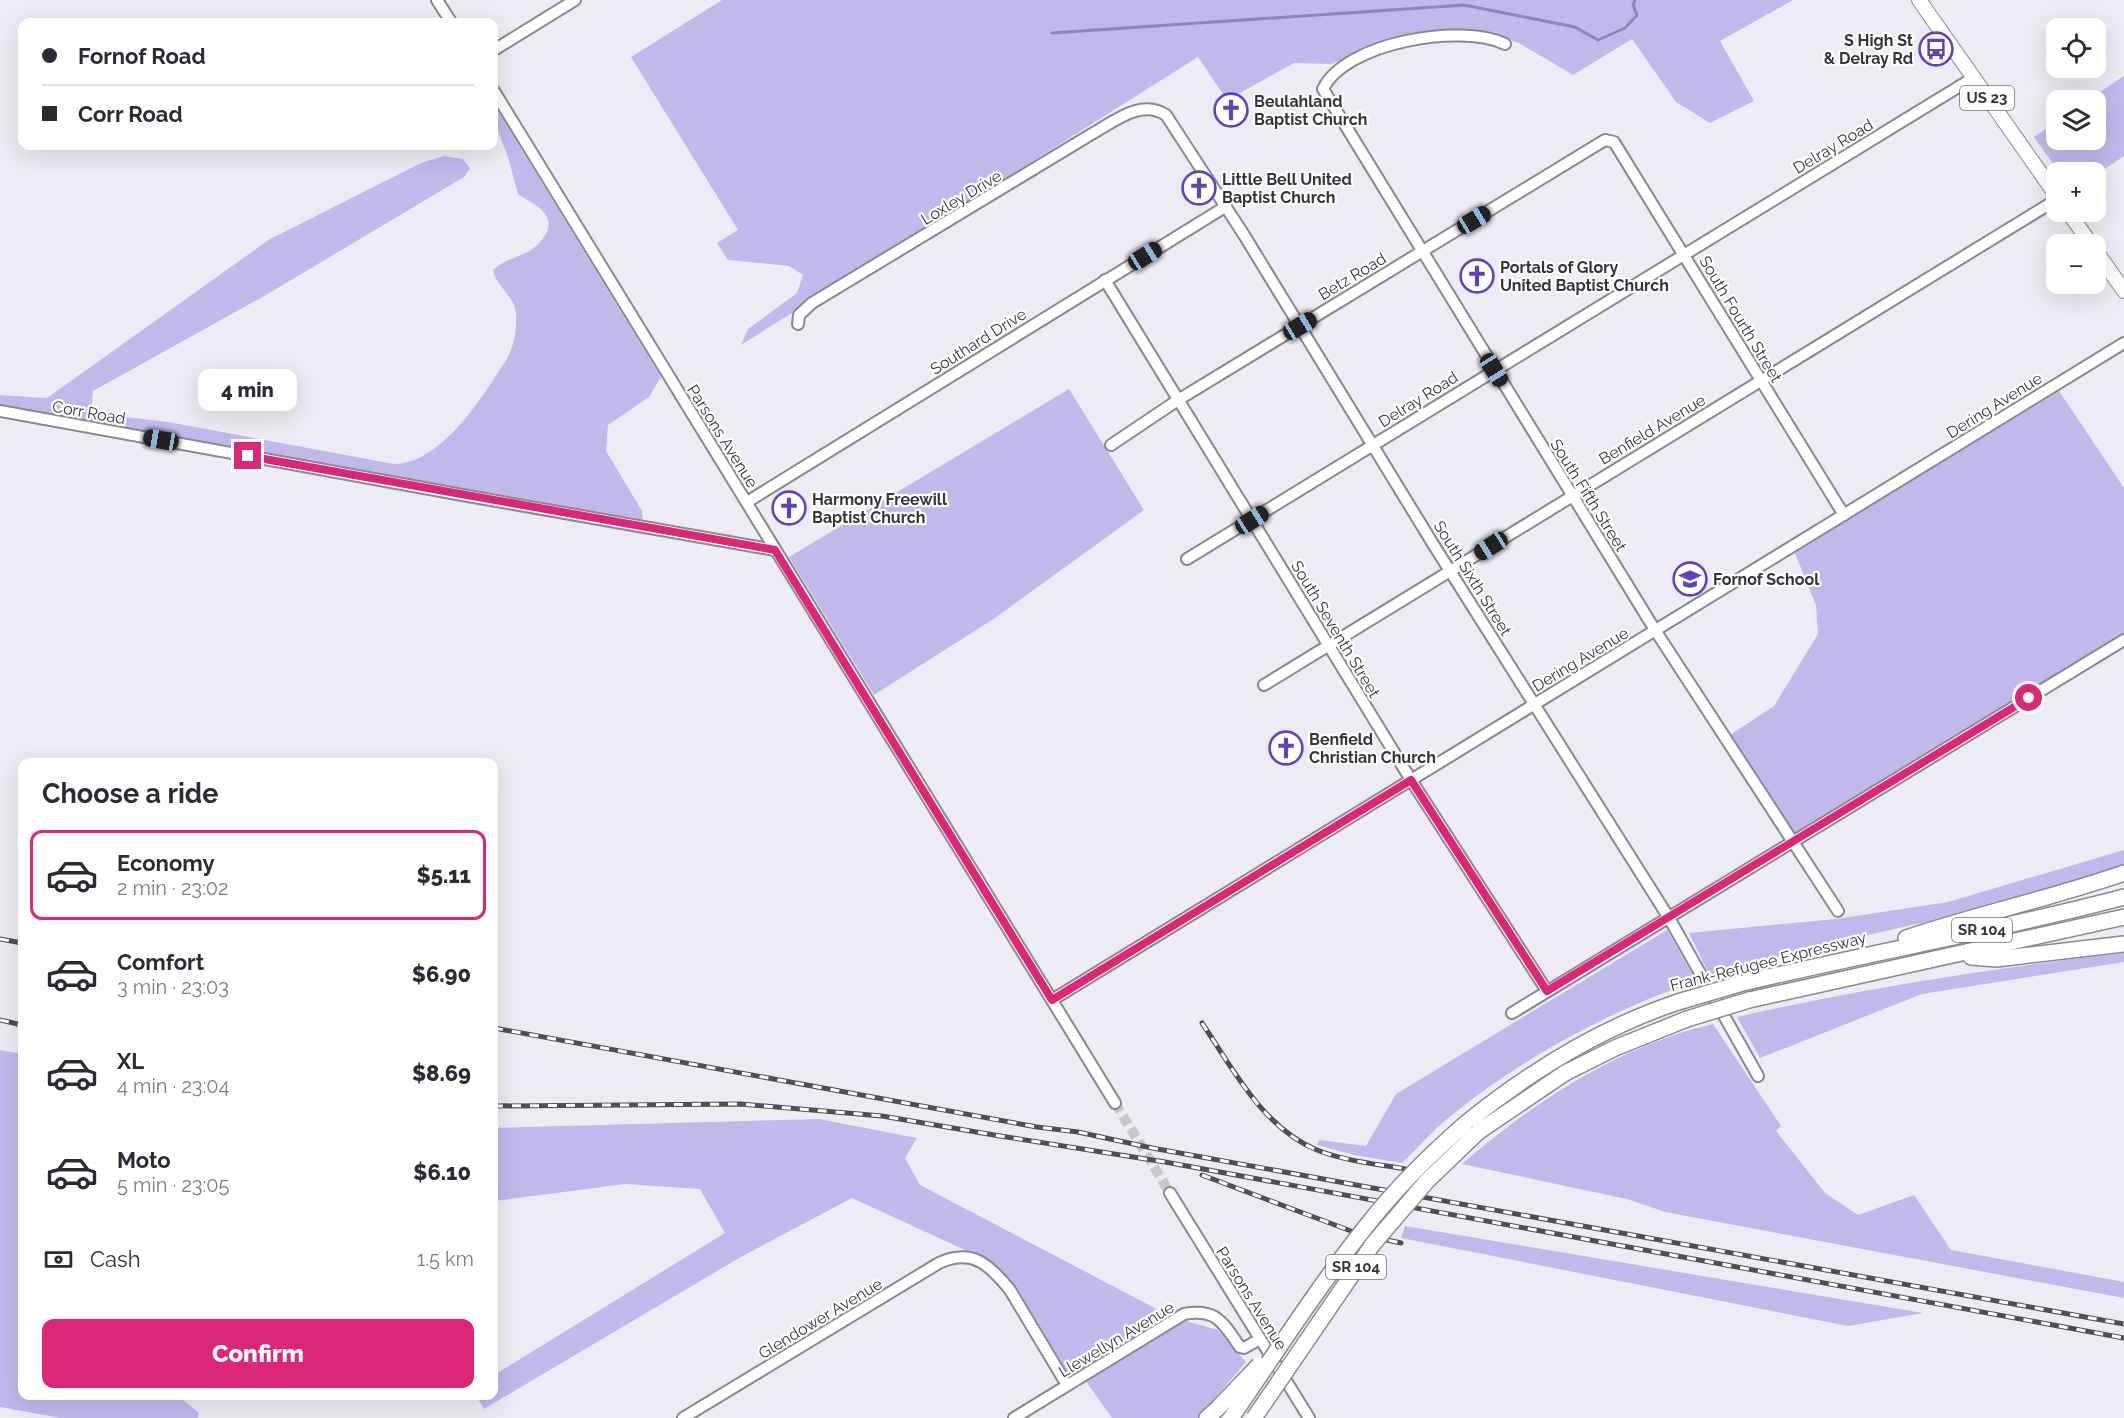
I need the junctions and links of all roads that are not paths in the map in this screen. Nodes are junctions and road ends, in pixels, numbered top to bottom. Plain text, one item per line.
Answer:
1 (437, 0) edge
2 (575, 0) edge
3 (1919, 0) edge
4 (448, 18) edge
5 (1505, 44) dead end
6 (498, 48) edge
7 (1973, 78) junction
8 (498, 97) edge
9 (1150, 108) joint
10 (1611, 140) joint
11 (2046, 181) edge
12 (2046, 206) edge
13 (1225, 207) junction
14 (1422, 251) junction
15 (1684, 254) junction
16 (2106, 265) edge
17 (1105, 280) junction
18 (2124, 291) edge
19 (798, 324) dead end
20 (1300, 326) junction
21 (2124, 343) edge
22 (1494, 370) junction
23 (1761, 381) junction
24 (1178, 400) junction
25 (0, 411) edge
26 (1111, 445) dead end
27 (1374, 445) junction
28 (1572, 496) junction
29 (747, 502) junction
30 (1844, 515) junction
31 (1252, 520) junction
32 (775, 550) junction
33 (1187, 560) dead end
34 (1450, 570) junction
35 (1655, 630) junction
36 (2124, 640) edge
37 (1328, 645) junction
38 (1264, 685) dead end
39 (1534, 704) junction
40 (1411, 780) junction
41 (1792, 843) junction
42 (2124, 873) edge
43 (2124, 897) edge
44 (1838, 911) dead end
45 (2124, 917) edge
46 (1669, 918) junction
47 (2124, 944) edge
48 (1953, 956) junction
49 (1839, 960) junction
50 (1547, 991) junction
51 (1052, 1000) junction
52 (1512, 1013) dead end
53 (1758, 1076) dead end
54 (1115, 1103) tunnel mouth
55 (1472, 1128) junction
56 (1170, 1193) tunnel mouth
57 (1338, 1293) junction
58 (1290, 1333) junction
59 (1260, 1339) junction
60 (1067, 1385) junction
61 (1212, 1413) edge
62 (683, 1418) edge
63 (1014, 1418) edge
64 (1231, 1418) edge
65 (1254, 1418) edge
66 (1265, 1418) edge
67 (1309, 1418) edge

1 - 4 street
2 - 6 street
3 - 7 main road, US 23
5 - 14 street, South Fifth Street
7 - 11 main road, US 23
7 - 15 street, Delray Road
8 - 29 street, Parsons Avenue
9 - 13 street, South Sixth Street
9 - 19 street, Loxley Drive
10 - 14 street, Betz Road
10 - 15 street, South Fourth Street
12 - 23 street, Benfield Avenue
13 - 17 street, Southard Drive
13 - 20 street, South Sixth Street
14 - 20 street, Betz Road
14 - 22 street, South Fifth Street
15 - 22 street, Delray Road
15 - 23 street, South Fourth Street
16 - 18 main road
17 - 24 street, South Seventh Street
17 - 29 street, Southard Drive
20 - 24 street, Betz Road
20 - 27 street, South Sixth Street
21 - 30 street, Dering Avenue
22 - 27 street, Delray Road
22 - 28 street, South Fifth Street
23 - 28 street, Benfield Avenue
23 - 30 street, South Fourth Street
24 - 26 street, Betz Road
24 - 31 street, South Seventh Street
25 - 32 street, Corr Road
27 - 31 street, Delray Road
27 - 34 street, South Sixth Street
28 - 34 street, Benfield Avenue
28 - 35 street, South Fifth Street
29 - 32 street, Parsons Avenue
30 - 35 street, Dering Avenue
31 - 33 street, Delray Road
31 - 37 street, South Seventh Street
32 - 51 street, Parsons Avenue
34 - 37 street, Benfield Avenue
34 - 39 street, South Sixth Street
35 - 39 street, Dering Avenue
35 - 41 street, South Fifth Street
36 - 41 street
37 - 38 street, Benfield Avenue
37 - 40 street, South Seventh Street
39 - 40 street, Dering Avenue
39 - 46 street, South Sixth Street
40 - 50 street, South Seventh Street
40 - 51 street, Dering Avenue
41 - 44 street, South Fifth Street
41 - 46 street
42 - 49 highway
43 - 49 highway, Frank-Refugee Expressway / SR 104
45 - 48 highway, Frank-Refugee Expressway / SR 104
46 - 50 street
46 - 53 street, South Sixth Street
47 - 48 highway
48 - 55 highway, Frank-Refugee Expressway / SR 104, bridge
49 - 55 highway, Frank-Refugee Expressway / SR 104, bridge
50 - 52 street
51 - 54 street, Parsons Avenue
55 - 57 highway, Frank-Refugee Expressway / SR 104, bridge
55 - 58 highway, Frank-Refugee Expressway / SR 104, bridge
56 - 59 street, Parsons Avenue
57 - 65 highway, Frank-Refugee Expressway / SR 104, bridge
57 - 66 highway, bridge
58 - 61 highway, bridge
58 - 64 highway, Frank-Refugee Expressway / SR 104, bridge
59 - 60 street, Llewellyn Avenue
59 - 67 street, Parsons Avenue
60 - 62 street, Glendower Avenue
60 - 63 street, Llewellyn Avenue

